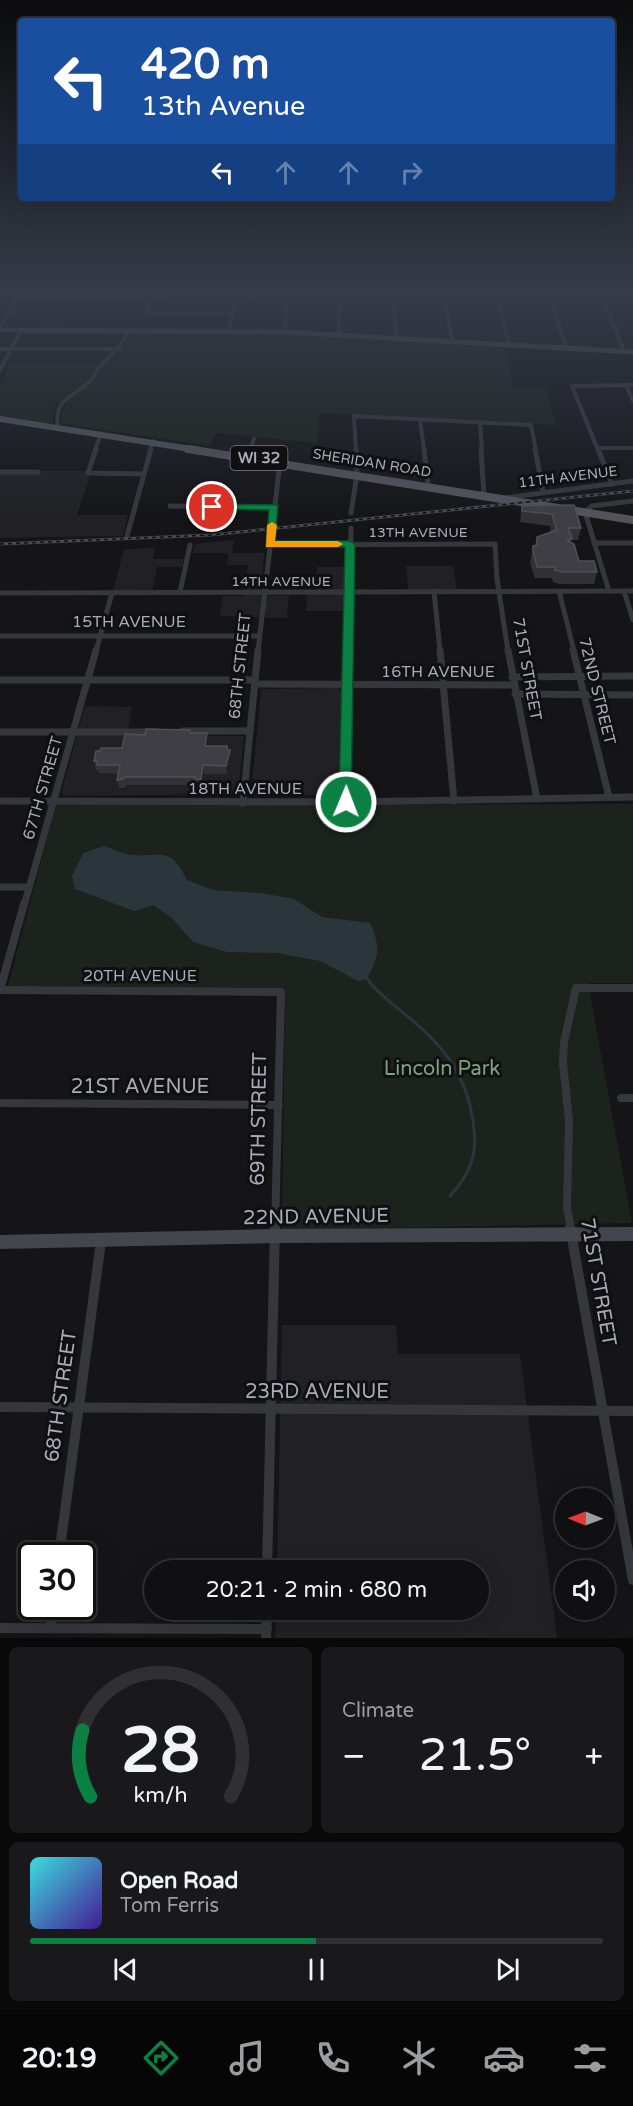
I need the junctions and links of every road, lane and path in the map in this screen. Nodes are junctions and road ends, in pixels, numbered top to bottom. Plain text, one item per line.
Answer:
1 (97, 368) edge
2 (626, 385) junction
3 (633, 385) edge
4 (633, 401) edge
5 (0, 419) edge
6 (420, 419) junction
7 (480, 423) junction
8 (58, 427) junction
9 (101, 433) junction
10 (254, 439) dead end
11 (153, 441) junction
12 (597, 448) junction
13 (633, 448) edge
14 (248, 457) junction
15 (280, 462) junction
16 (0, 472) edge
17 (38, 472) dead end
18 (143, 474) junction
19 (357, 474) junction
20 (633, 481) edge
21 (612, 484) junction
22 (428, 485) junction
23 (543, 491) junction
24 (484, 495) junction
25 (505, 498) junction
26 (633, 501) edge
27 (603, 504) junction
28 (170, 506) dead end
29 (274, 507) junction
30 (585, 512) junction
31 (351, 513) dead end
32 (607, 516) junction
33 (633, 520) edge
34 (351, 528) dead end
35 (127, 536) dead end
36 (594, 543) junction
37 (633, 543) edge
38 (270, 544) junction
39 (350, 544) junction
40 (495, 544) joint
41 (190, 545) dead end
42 (434, 591) junction
43 (499, 591) junction
44 (559, 591) junction
45 (609, 591) junction
46 (624, 591) junction
47 (633, 591) edge
48 (180, 592) junction
49 (349, 592) junction
50 (112, 593) junction
51 (264, 593) junction
52 (0, 594) edge
53 (633, 620) edge
54 (0, 636) edge
55 (100, 636) junction
56 (259, 636) junction
57 (512, 676) junction
58 (579, 676) junction
59 (633, 676) edge
60 (0, 680) edge
61 (88, 680) junction
62 (255, 682) junction
63 (441, 684) junction
64 (514, 685) junction
65 (348, 686) junction
66 (515, 694) junction
67 (584, 694) junction
68 (633, 695) edge
69 (174, 731) edge
70 (250, 731) junction
71 (0, 732) edge
72 (73, 732) junction
73 (165, 732) edge
74 (633, 797) edge
75 (609, 798) junction
76 (537, 799) junction
77 (0, 801) edge
78 (53, 801) junction
79 (454, 801) junction
80 (243, 802) junction
81 (346, 802) junction
82 (29, 887) junction
83 (0, 888) edge
84 (633, 988) edge
85 (0, 990) edge
86 (281, 992) joint
87 (621, 1098) dead end
88 (633, 1098) edge
89 (0, 1103) edge
90 (279, 1105) junction
91 (572, 1234) junction
92 (633, 1234) edge
93 (276, 1236) junction
94 (101, 1241) junction
95 (0, 1242) edge
96 (0, 1407) edge
97 (79, 1407) junction
98 (271, 1410) junction
99 (633, 1411) edge
100 (602, 1412) junction
101 (61, 1542) edge
102 (267, 1560) edge
103 (633, 1580) edge
104 (51, 1620) edge
105 (0, 1628) edge
106 (50, 1628) junction
107 (266, 1633) edge

1 - 8 street
2 - 3 street
2 - 4 street
2 - 12 street
5 - 8 main road, SHERIDAN ROAD / WI 32
6 - 7 street
6 - 19 street
6 - 22 street
7 - 23 street
7 - 24 street
8 - 9 main road, SHERIDAN ROAD / WI 32
9 - 11 main road, SHERIDAN ROAD / WI 32
9 - 18 street
10 - 14 street
11 - 14 main road, SHERIDAN ROAD / WI 32
11 - 18 street
12 - 13 street
12 - 21 street
14 - 15 main road, SHERIDAN ROAD / WI 32
15 - 19 main road, SHERIDAN ROAD / WI 32
15 - 29 street, 68TH STREET
16 - 17 street
18 - 35 street
19 - 22 main road, SHERIDAN ROAD / WI 32
19 - 31 street
20 - 21 street, 11TH AVENUE
21 - 23 street, 11TH AVENUE
22 - 24 main road, SHERIDAN ROAD / WI 32
23 - 25 street, 11TH AVENUE
24 - 25 main road, SHERIDAN ROAD / WI 32
25 - 30 main road, SHERIDAN ROAD / WI 32
26 - 27 street
27 - 30 street
27 - 32 main road
28 - 29 street
29 - 38 street, 68TH STREET
30 - 32 main road, SHERIDAN ROAD / WI 32
30 - 36 street
32 - 33 main road, SHERIDAN ROAD / WI 32
34 - 39 street
36 - 37 street
36 - 45 street
38 - 39 street, 13TH AVENUE
38 - 51 street, 68TH STREET
39 - 40 street, 13TH AVENUE
39 - 49 street
40 - 43 street, 71ST STREET
41 - 48 street
42 - 43 street, 14TH AVENUE
42 - 49 street, 14TH AVENUE
42 - 63 street
43 - 44 street, 14TH AVENUE
43 - 57 street, 71ST STREET
44 - 45 street, 14TH AVENUE
44 - 58 street, 72ND STREET
45 - 46 street, 14TH AVENUE
46 - 47 street, 14TH AVENUE
46 - 53 street
48 - 50 street, 14TH AVENUE
48 - 51 street, 14TH AVENUE
49 - 51 street, 14TH AVENUE
49 - 65 street
50 - 52 street, 14TH AVENUE
50 - 55 street, 67TH STREET
51 - 56 street, 68TH STREET
54 - 55 street, 15TH AVENUE
55 - 56 street, 15TH AVENUE
55 - 61 street, 67TH STREET
56 - 62 street, 68TH STREET
57 - 58 street, 16TH AVENUE
57 - 64 street, 71ST STREET
58 - 59 street, 16TH AVENUE
58 - 67 street, 72ND STREET
60 - 61 street, 16TH AVENUE
61 - 62 street, 16TH AVENUE
61 - 72 street, 67TH STREET
62 - 65 street, 16TH AVENUE
62 - 70 street, 68TH STREET
63 - 64 street, 16TH AVENUE
63 - 65 street, 16TH AVENUE
63 - 79 street
64 - 66 street, 71ST STREET
65 - 81 street
66 - 67 street, 16TH AVENUE
66 - 76 street, 71ST STREET
67 - 68 street, 16TH AVENUE
67 - 75 street, 72ND STREET
69 - 70 street
70 - 80 street, 68TH STREET
71 - 72 street
72 - 73 street
72 - 78 street, 67TH STREET
74 - 75 street, 18TH AVENUE
75 - 76 street, 18TH AVENUE
76 - 79 street, 18TH AVENUE
77 - 78 street, 18TH AVENUE
78 - 80 street, 18TH AVENUE
78 - 82 street, 67TH STREET
79 - 81 street, 18TH AVENUE
80 - 81 street, 18TH AVENUE
82 - 83 street
82 - 85 street, 67TH STREET
84 - 91 street, 71ST STREET
85 - 86 street, 20TH AVENUE
86 - 90 street, 69TH STREET
87 - 88 street
89 - 90 street, 21ST AVENUE
90 - 93 street, 69TH STREET
91 - 92 street, 22ND AVENUE
91 - 93 street, 22ND AVENUE
91 - 100 street, 71ST STREET
93 - 94 street, 22ND AVENUE
93 - 98 street, 69TH STREET
94 - 95 street, 22ND AVENUE
94 - 97 street, 68TH STREET
96 - 97 street, 23RD AVENUE
97 - 98 street, 23RD AVENUE
97 - 101 street, 68TH STREET
98 - 100 street, 23RD AVENUE
98 - 102 street, 69TH STREET
99 - 100 street, 23RD AVENUE
100 - 103 street, 71ST STREET
104 - 106 street
105 - 106 street
106 - 107 street

